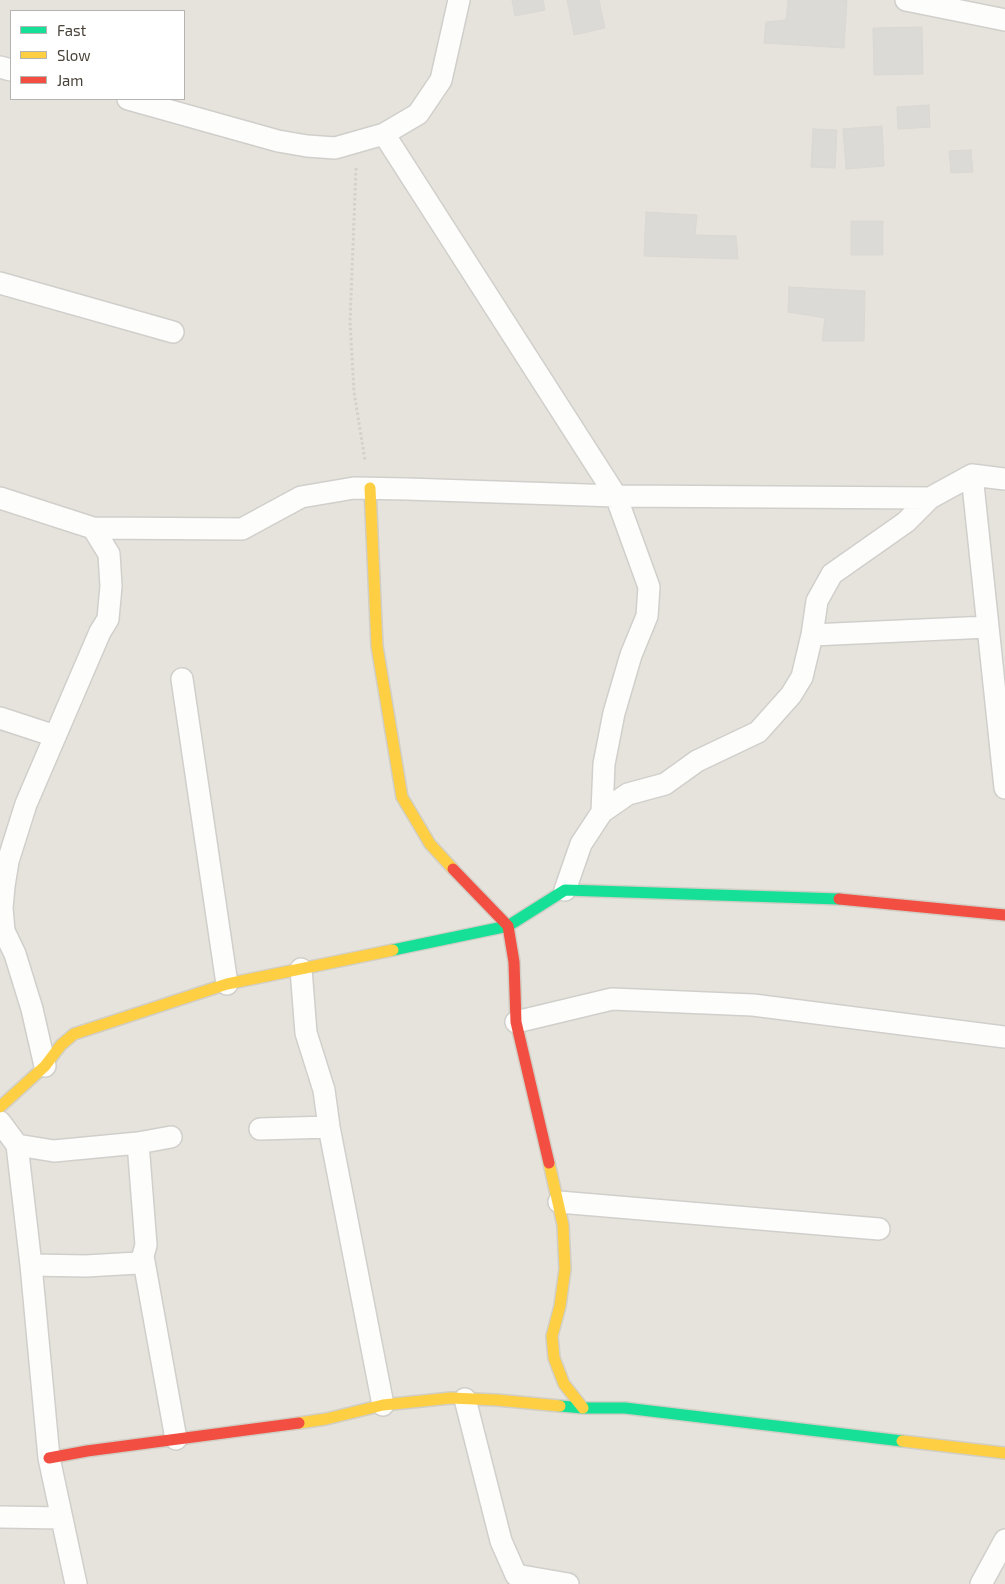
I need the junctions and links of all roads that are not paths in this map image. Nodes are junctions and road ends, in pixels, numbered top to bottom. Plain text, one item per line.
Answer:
1 (459, 0) edge
2 (906, 0) edge
3 (1005, 20) edge
4 (132, 100) edge
5 (384, 134) junction
6 (0, 283) edge
7 (173, 332) dead end
8 (972, 475) junction
9 (1005, 479) edge
10 (370, 488) junction
11 (616, 496) junction
12 (0, 498) edge
13 (930, 498) junction
14 (93, 528) junction
15 (988, 627) junction
16 (812, 635) junction
17 (182, 679) dead end
18 (0, 718) edge
19 (55, 736) junction
20 (1005, 788) edge
21 (602, 812) junction
22 (565, 890) junction
23 (1005, 915) edge
24 (508, 926) junction
25 (301, 969) junction
26 (227, 984) junction
27 (516, 1022) junction
28 (1005, 1037) edge
29 (45, 1066) junction
30 (0, 1107) edge
31 (0, 1122) edge
32 (329, 1127) junction
33 (260, 1129) dead end
34 (170, 1137) dead end
35 (138, 1143) junction
36 (17, 1145) junction
37 (558, 1202) junction
38 (879, 1229) dead end
39 (143, 1256) junction
40 (31, 1265) junction
41 (465, 1399) junction
42 (382, 1406) junction
43 (583, 1408) junction
44 (176, 1439) junction
45 (1005, 1453) edge
46 (49, 1458) junction
47 (0, 1516) edge
48 (62, 1518) junction
49 (1005, 1540) edge
50 (518, 1579) edge
51 (76, 1584) edge
52 (568, 1584) edge
53 (981, 1584) edge

1 - 5 street
2 - 3 street
4 - 5 street
5 - 11 street
6 - 7 street
8 - 9 street
8 - 13 street
8 - 15 street
10 - 11 street
10 - 14 street
10 - 24 street
11 - 13 street
11 - 21 street
12 - 14 street
13 - 16 street
14 - 19 street
15 - 16 street
15 - 20 street
16 - 21 street
17 - 26 street
18 - 19 street
19 - 29 street
21 - 22 street
22 - 23 street
22 - 24 street
24 - 25 street
24 - 27 street
25 - 26 street
25 - 32 street
26 - 29 street
27 - 28 street
27 - 37 street
29 - 30 street
31 - 36 street
32 - 33 street
32 - 42 street
34 - 35 street
35 - 36 street
35 - 39 street
36 - 40 street
37 - 38 street
37 - 43 street
39 - 40 street
39 - 44 street
40 - 46 street
41 - 42 street
41 - 43 street
41 - 50 street
42 - 44 street
43 - 45 street
44 - 46 street
46 - 48 street
47 - 48 street
48 - 51 street
49 - 53 street
50 - 52 street

